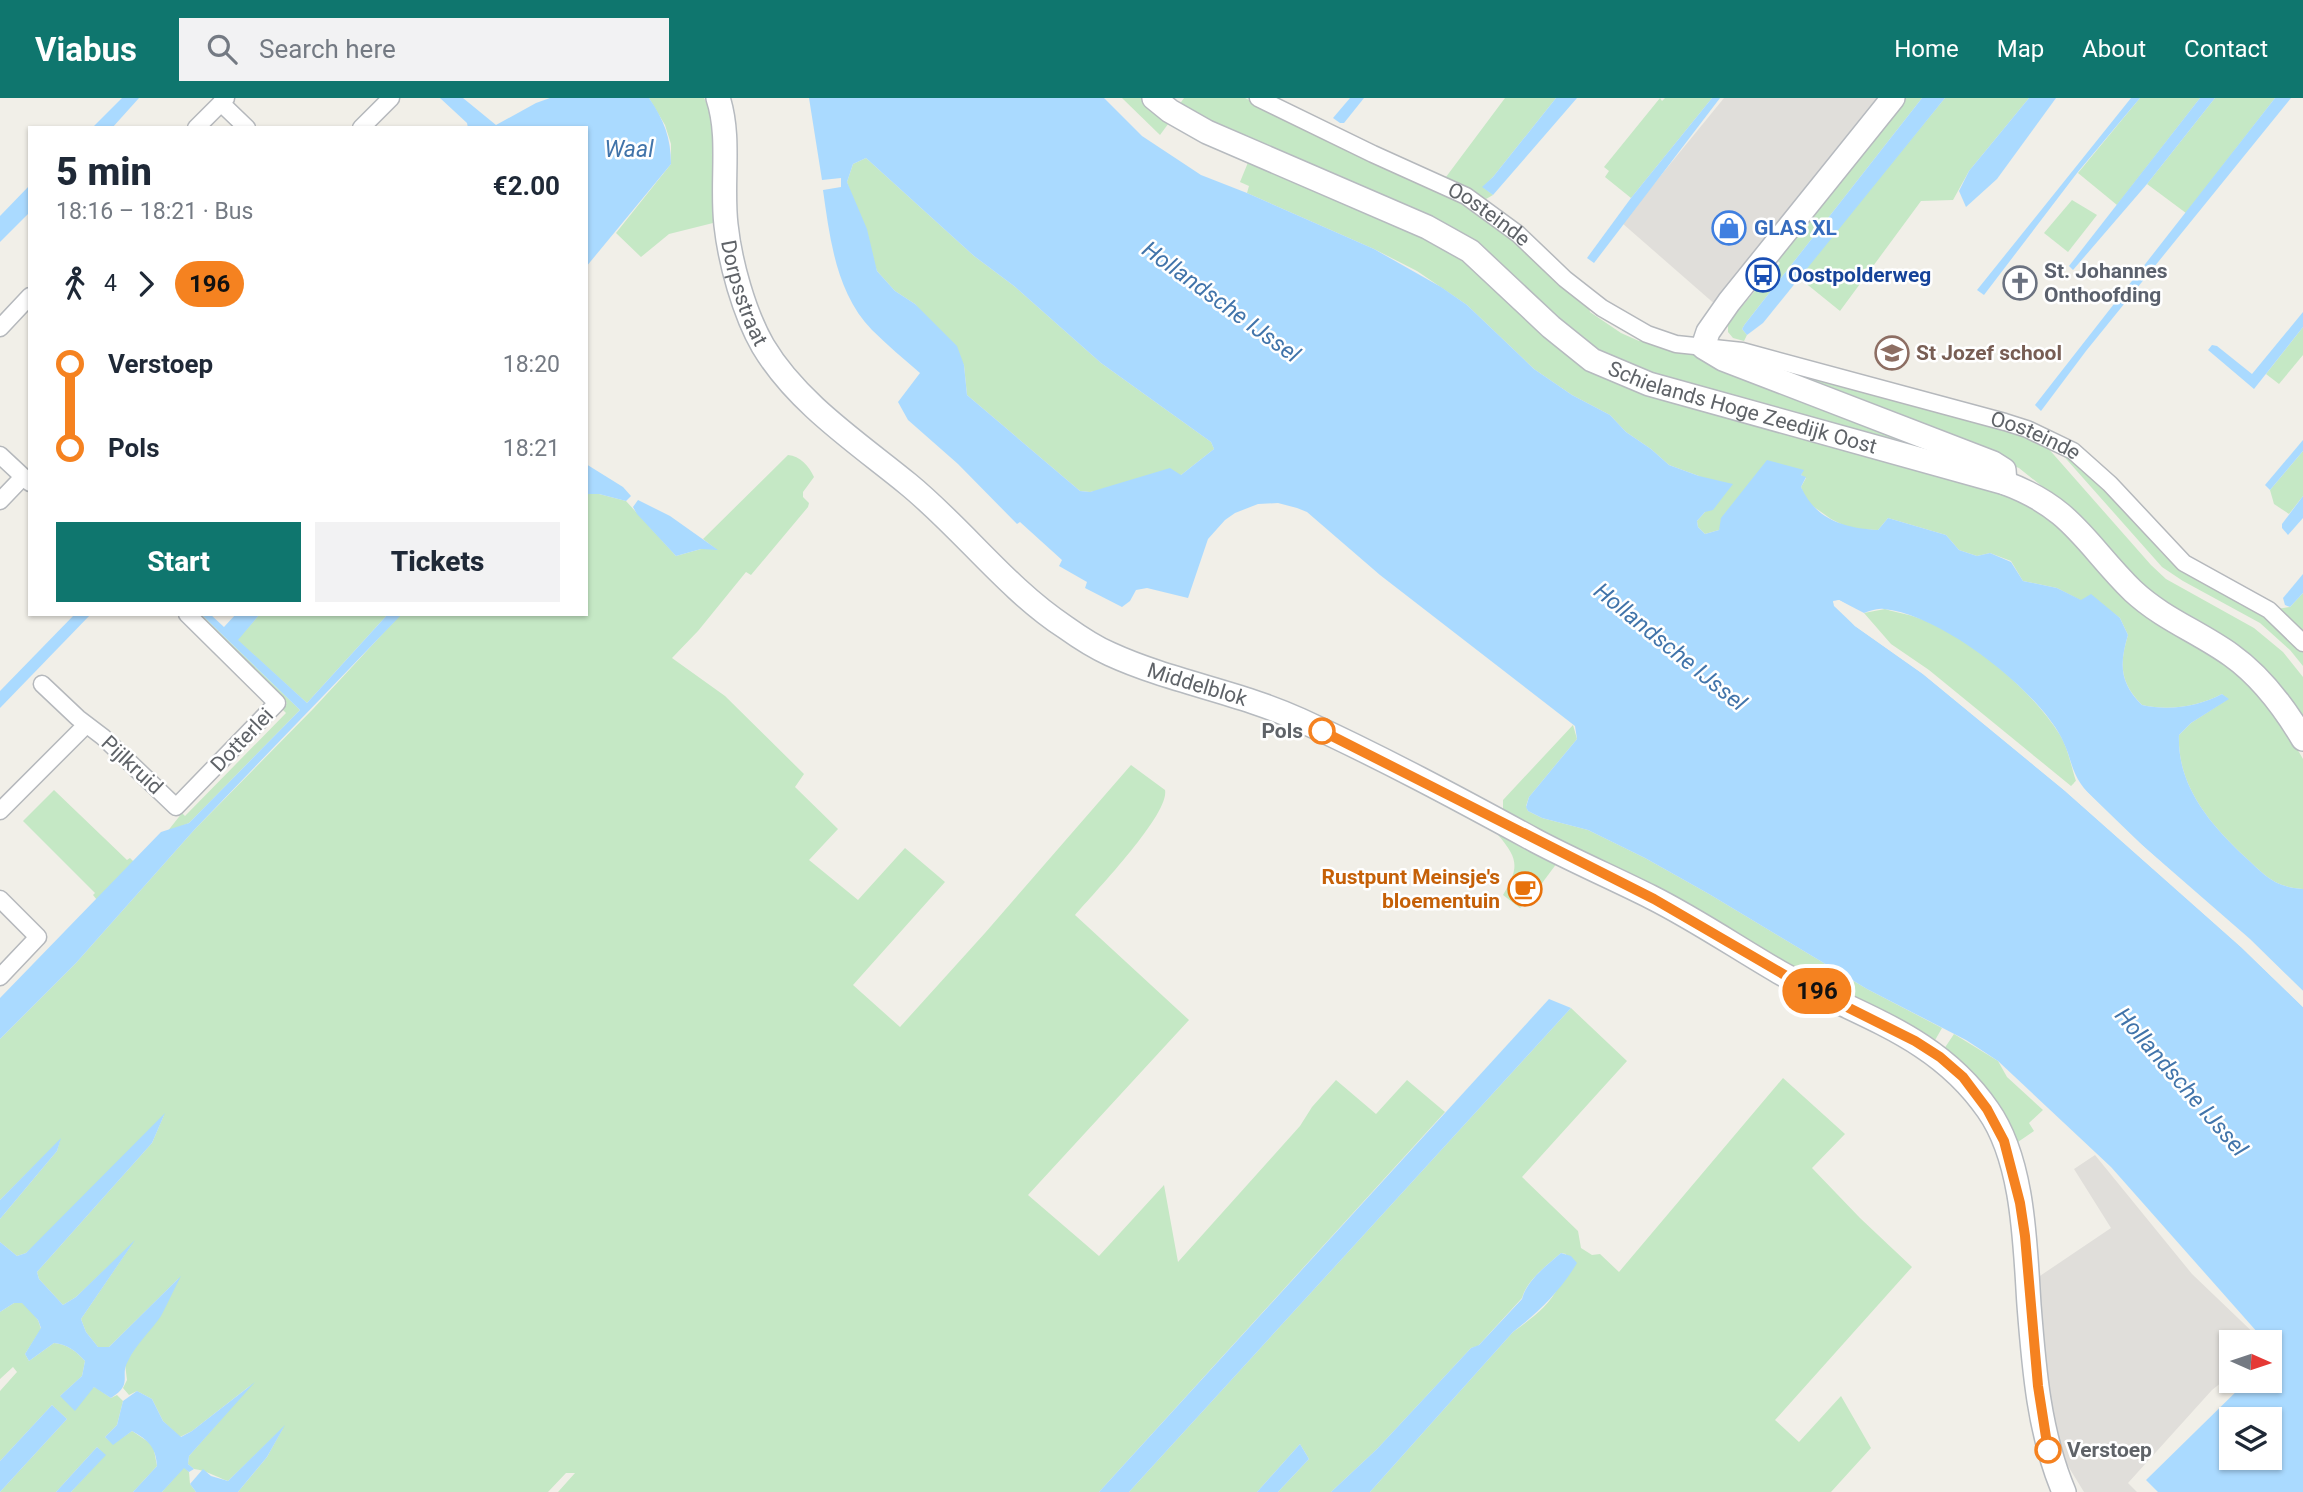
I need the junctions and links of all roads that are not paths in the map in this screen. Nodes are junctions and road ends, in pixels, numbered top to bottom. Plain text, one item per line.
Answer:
1 (391, 98) edge
2 (718, 98) edge
3 (1154, 98) edge
4 (1258, 98) edge
5 (1893, 98) edge
6 (223, 100) edge
7 (198, 126) edge
8 (245, 126) edge
9 (363, 126) edge
10 (28, 298) edge
11 (0, 328) edge
12 (1703, 347) junction
13 (862, 447) joint
14 (0, 455) edge
15 (26, 480) edge
16 (2005, 483) junction
17 (0, 501) edge
18 (189, 616) edge
19 (2303, 643) edge
20 (42, 684) dead end
21 (86, 725) junction
22 (2303, 739) edge
23 (176, 807) joint
24 (0, 811) edge
25 (0, 899) edge
26 (0, 976) edge
27 (2064, 1492) edge

1 - 9 street
2 - 13 street, Dorpsstraat
3 - 16 street, Schielands Hoge Zeedijk Oost
4 - 12 street, Oosteinde
5 - 12 street
6 - 7 street
6 - 8 street
10 - 11 street
12 - 16 street, Oosteinde
12 - 19 street, Oosteinde
13 - 27 street, Middelblok
14 - 15 street
15 - 17 street
16 - 22 street, Schielands Hoge Zeedijk Oost
18 - 23 street, Dotterlei
20 - 21 street, Pijlkruid
21 - 23 street, Pijlkruid
21 - 24 street, Pijlkruid
25 - 26 street

